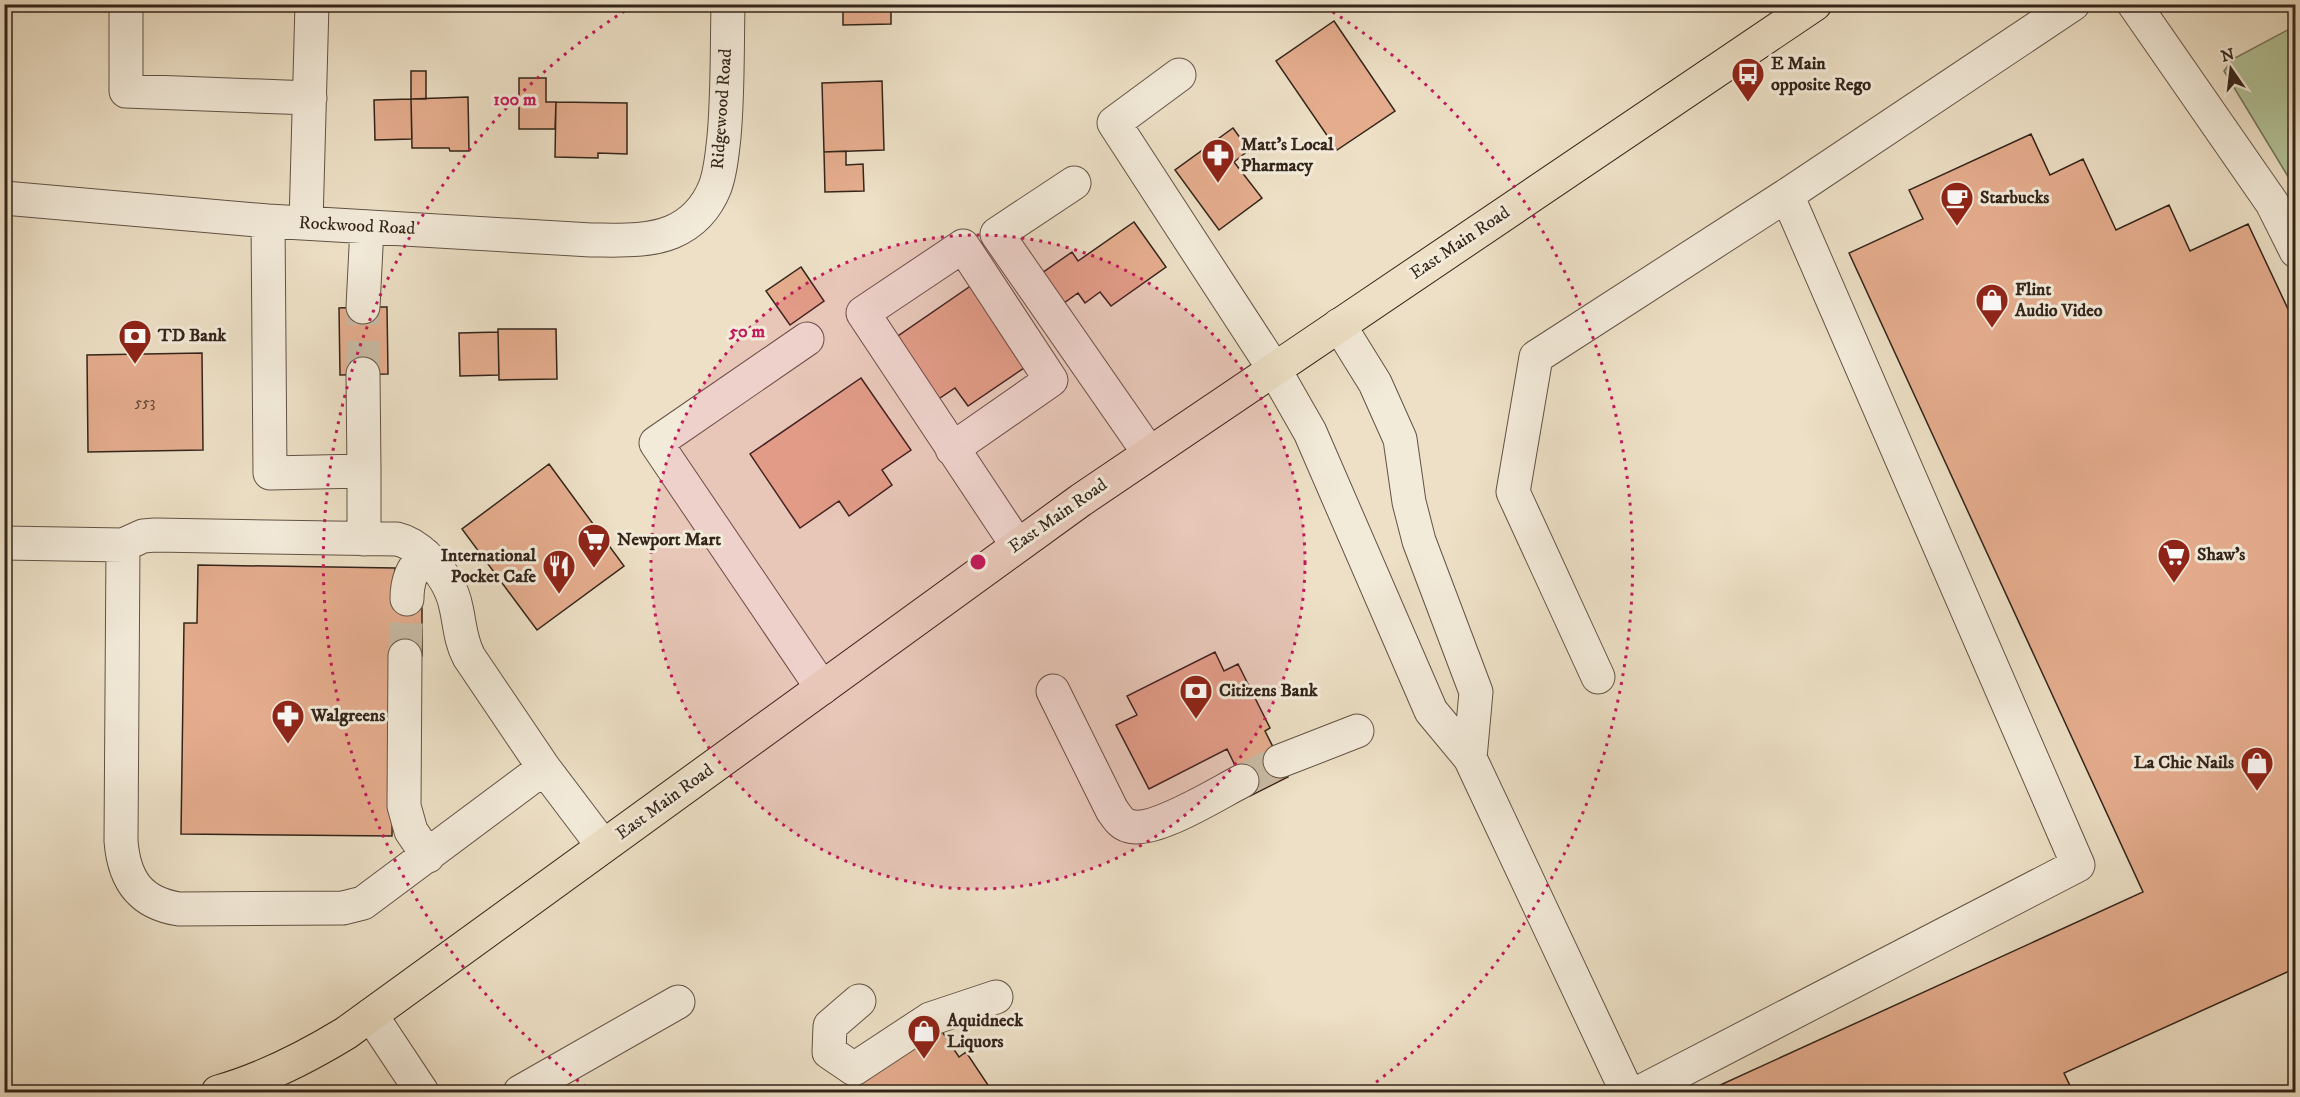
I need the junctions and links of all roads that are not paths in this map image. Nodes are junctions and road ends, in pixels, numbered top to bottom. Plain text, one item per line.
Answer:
1 (126, 4) edge
2 (312, 4) edge
3 (728, 4) edge
4 (1815, 4) edge
5 (2073, 4) edge
6 (2133, 4) edge
7 (1179, 75) dead end
8 (310, 98) junction
9 (1074, 183) dead end
10 (1787, 195) junction
11 (4, 198) edge
12 (702, 210) joint
13 (268, 221) junction
14 (306, 223) junction
15 (367, 227) junction
16 (2295, 251) edge
17 (363, 307) tunnel mouth
18 (1339, 325) junction
19 (807, 339) dead end
20 (1274, 369) junction
21 (363, 374) tunnel mouth
22 (952, 449) junction
23 (1149, 453) junction
24 (364, 471) junction
25 (364, 539) junction
26 (4, 543) edge
27 (123, 545) junction
28 (1017, 545) junction
29 (425, 555) junction
30 (407, 599) tunnel mouth
31 (405, 656) tunnel mouth
32 (1598, 677) dead end
33 (822, 688) junction
34 (1053, 692) dead end
35 (1357, 731) dead end
36 (1470, 758) junction
37 (1280, 761) tunnel mouth
38 (544, 768) junction
39 (1242, 781) tunnel mouth
40 (603, 846) junction
41 (428, 856) junction
42 (996, 997) dead end
43 (859, 1001) dead end
44 (678, 1002) dead end
45 (371, 1015) junction
46 (218, 1092) edge
47 (285, 1092) edge
48 (422, 1092) edge
49 (520, 1092) edge
50 (1627, 1092) edge
51 (1640, 1092) edge

1 - 8 street
2 - 8 street
3 - 12 street, Ridgewood Road
4 - 18 main road, East Main Road
5 - 10 street
6 - 16 street
7 - 20 street
8 - 14 street
9 - 23 street
10 - 32 street
10 - 51 street
11 - 13 street, Rockwood Road
12 - 15 street, Rockwood Road
13 - 14 street, Rockwood Road
13 - 24 street
14 - 15 street, Rockwood Road
15 - 17 street
18 - 20 main road, East Main Road
18 - 36 street
19 - 33 street
20 - 23 main road, East Main Road
20 - 36 street
21 - 24 street
22 - 22 street
22 - 28 street
23 - 28 main road, East Main Road
24 - 25 street
25 - 27 street
25 - 29 street
26 - 27 street
27 - 41 street
28 - 33 main road, East Main Road
29 - 30 street
29 - 38 street
31 - 41 street
33 - 40 main road, East Main Road
34 - 39 street
35 - 37 street
36 - 50 street
38 - 40 street
38 - 41 street
40 - 45 main road, East Main Road
42 - 43 street
44 - 49 street
45 - 46 main road, East Main Road
45 - 47 main road
45 - 48 street

